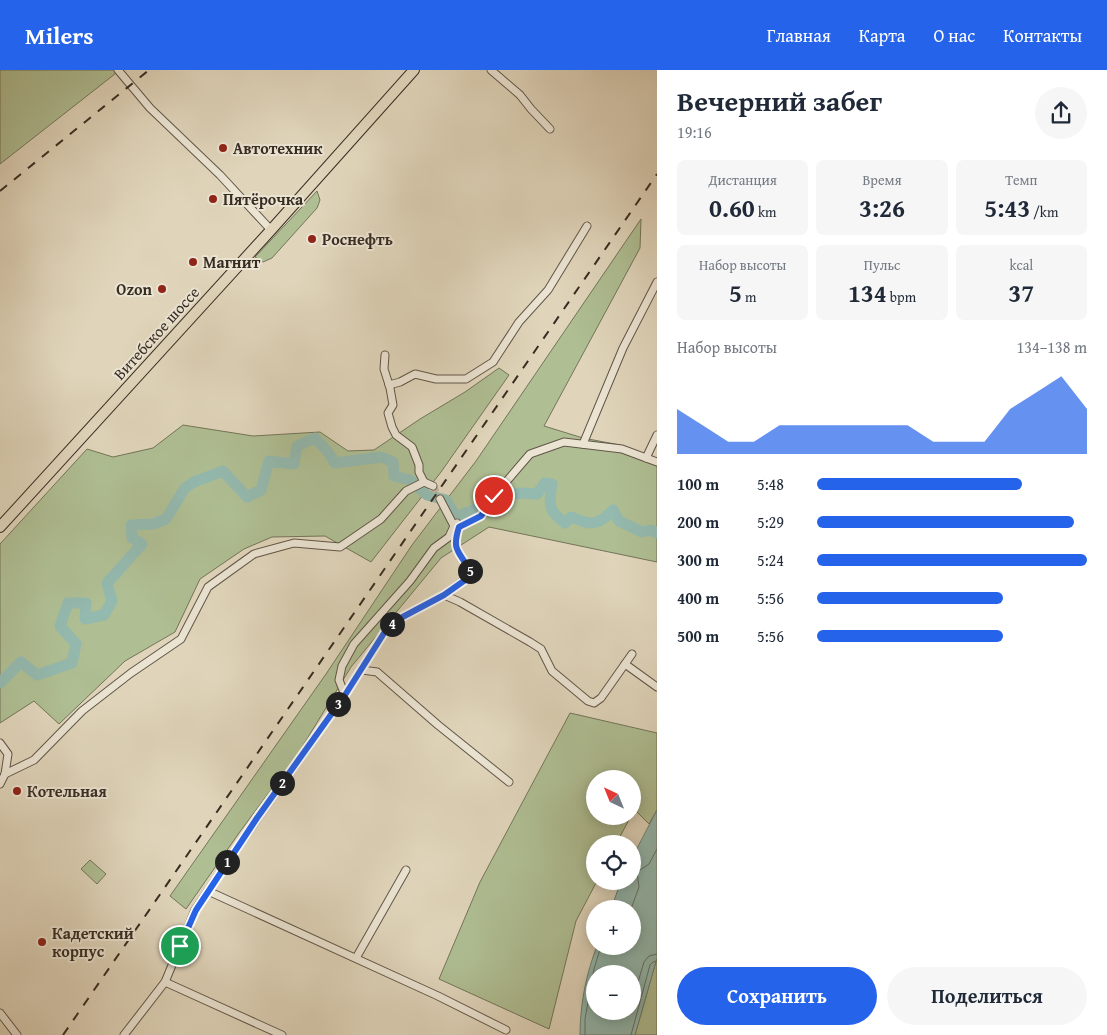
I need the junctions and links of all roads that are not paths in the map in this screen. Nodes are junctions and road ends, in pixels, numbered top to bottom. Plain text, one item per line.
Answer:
1 (118, 70) edge
2 (414, 70) edge
3 (491, 70) edge
4 (550, 128) dead end
5 (587, 226) dead end
6 (271, 230) junction
7 (657, 282) edge
8 (385, 355) dead end
9 (389, 385) junction
10 (657, 435) edge
11 (583, 444) junction
12 (646, 458) junction
13 (657, 462) edge
14 (424, 482) junction
15 (433, 486) tunnel mouth
16 (440, 499) tunnel mouth
17 (449, 516) junction
18 (0, 527) edge
19 (459, 527) junction
20 (444, 595) junction
21 (632, 654) dead end
22 (625, 664) junction
23 (362, 670) junction
24 (657, 686) edge
25 (345, 695) junction
26 (0, 743) edge
27 (5, 774) junction
28 (510, 782) dead end
29 (0, 784) edge
30 (406, 870) dead end
31 (208, 891) junction
32 (356, 958) junction
33 (165, 982) junction
34 (0, 1014) edge
35 (506, 1030) dead end
36 (17, 1035) edge
37 (124, 1035) edge
38 (282, 1035) edge

1 - 6 street
2 - 6 main road, Витебское шоссе
3 - 4 street
5 - 9 street
6 - 18 main road, Витебское шоссе
7 - 11 street
8 - 9 street
9 - 14 street
10 - 12 street
11 - 12 street
11 - 19 street
12 - 13 street
14 - 15 street
14 - 27 street
16 - 17 street
17 - 19 street
17 - 25 street
19 - 20 street
20 - 22 street
20 - 23 street
21 - 22 street
22 - 24 street
23 - 25 street
23 - 28 street
25 - 31 street
26 - 27 street
27 - 29 street
30 - 32 street
31 - 32 street
31 - 33 street
32 - 35 street
33 - 37 street
33 - 38 street
34 - 36 street

